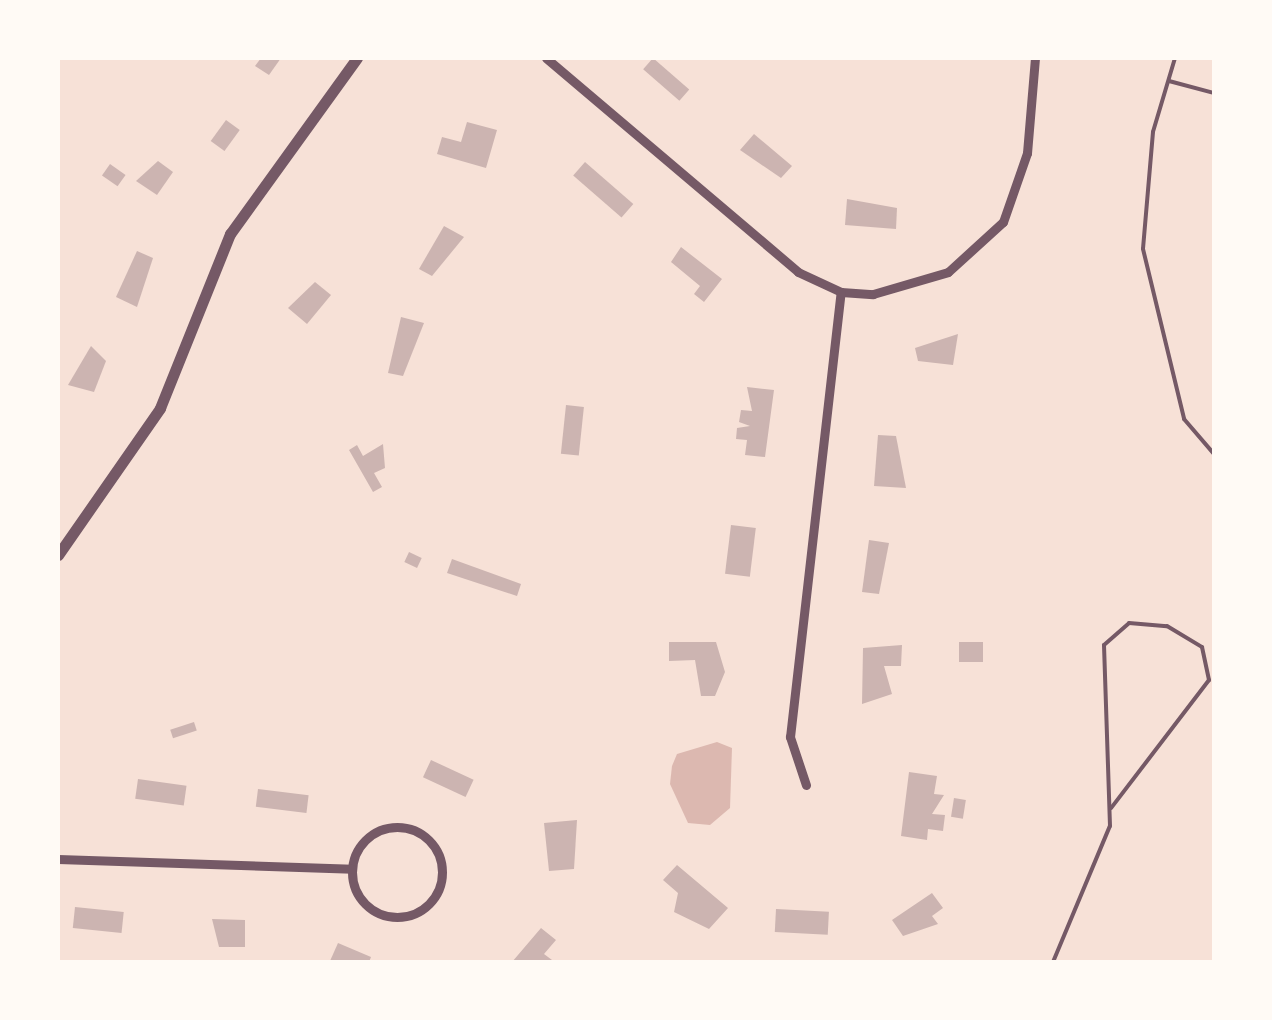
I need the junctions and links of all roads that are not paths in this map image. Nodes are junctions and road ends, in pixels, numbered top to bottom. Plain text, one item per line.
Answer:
1 (357, 58) edge
2 (546, 58) edge
3 (1035, 58) edge
4 (1175, 58) edge
5 (1169, 81) junction
6 (1214, 93) edge
7 (841, 292) junction
8 (1214, 454) edge
9 (58, 555) edge
10 (806, 785) dead end
11 (1111, 808) junction
12 (58, 859) edge
13 (352, 869) junction
14 (1052, 962) edge

1 - 9 street
2 - 7 street
3 - 7 street
4 - 5 lane
5 - 6 lane
5 - 8 lane
7 - 10 street
11 - 11 lane
11 - 14 lane
12 - 13 street
13 - 13 street

